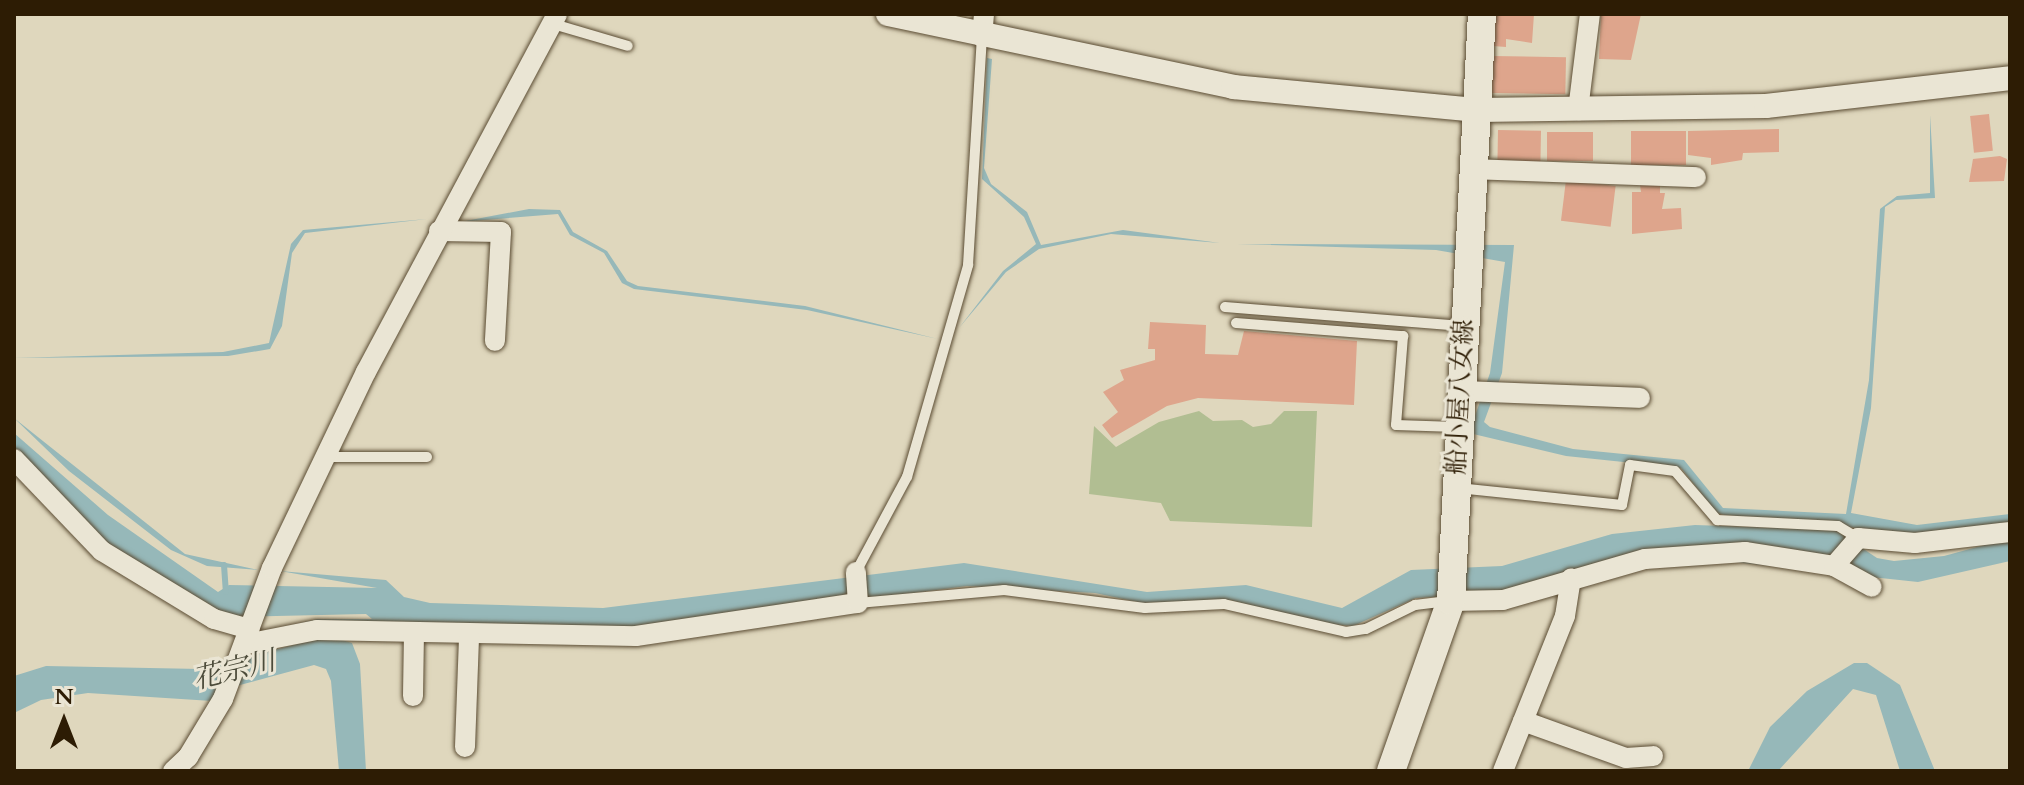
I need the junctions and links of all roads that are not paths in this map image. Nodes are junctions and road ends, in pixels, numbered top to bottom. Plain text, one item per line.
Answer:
1 (888, 14) edge
2 (1482, 14) edge
3 (1590, 14) edge
4 (554, 18) edge
5 (983, 26) edge
6 (628, 46) dead end
7 (2010, 78) edge
8 (1478, 110) junction
9 (1578, 110) junction
10 (1473, 169) junction
11 (1696, 177) dead end
12 (439, 231) junction
13 (1225, 307) dead end
14 (1236, 323) dead end
15 (1462, 326) junction
16 (495, 341) dead end
17 (1478, 392) junction
18 (1640, 398) dead end
19 (1458, 428) junction
20 (325, 457) junction
21 (427, 457) dead end
22 (14, 459) edge
23 (1455, 488) junction
24 (2010, 532) edge
25 (1857, 540) junction
26 (1835, 565) junction
27 (856, 572) joint
28 (1571, 578) junction
29 (1872, 587) dead end
30 (1451, 599) junction
31 (858, 601) junction
32 (414, 634) junction
33 (248, 636) junction
34 (469, 636) junction
35 (413, 696) dead end
36 (1523, 721) junction
37 (465, 747) dead end
38 (1653, 756) dead end
39 (173, 771) edge
40 (1391, 771) edge
41 (1503, 771) edge

1 - 5 street
2 - 8 main road, 船小屋八女線
3 - 9 street
4 - 6 lane
4 - 12 street
5 - 8 street
5 - 27 lane
7 - 9 street
8 - 9 street
8 - 10 main road, 船小屋八女線
10 - 11 street
10 - 15 main road, 船小屋八女線
12 - 16 street
12 - 20 street
13 - 15 lane
14 - 19 lane
15 - 17 main road, 船小屋八女線
17 - 18 street
17 - 19 main road, 船小屋八女線
19 - 23 main road, 船小屋八女線
20 - 21 lane
20 - 33 street
22 - 33 street
23 - 25 lane
23 - 30 main road, 船小屋八女線
24 - 25 street
25 - 26 street
26 - 28 street
26 - 29 street
27 - 31 street
28 - 30 street
28 - 36 street
30 - 31 lane
30 - 40 main road, 船小屋八女線
31 - 34 street
32 - 33 street
32 - 34 street
32 - 35 street
33 - 39 street
34 - 37 street
36 - 38 street
36 - 41 street

